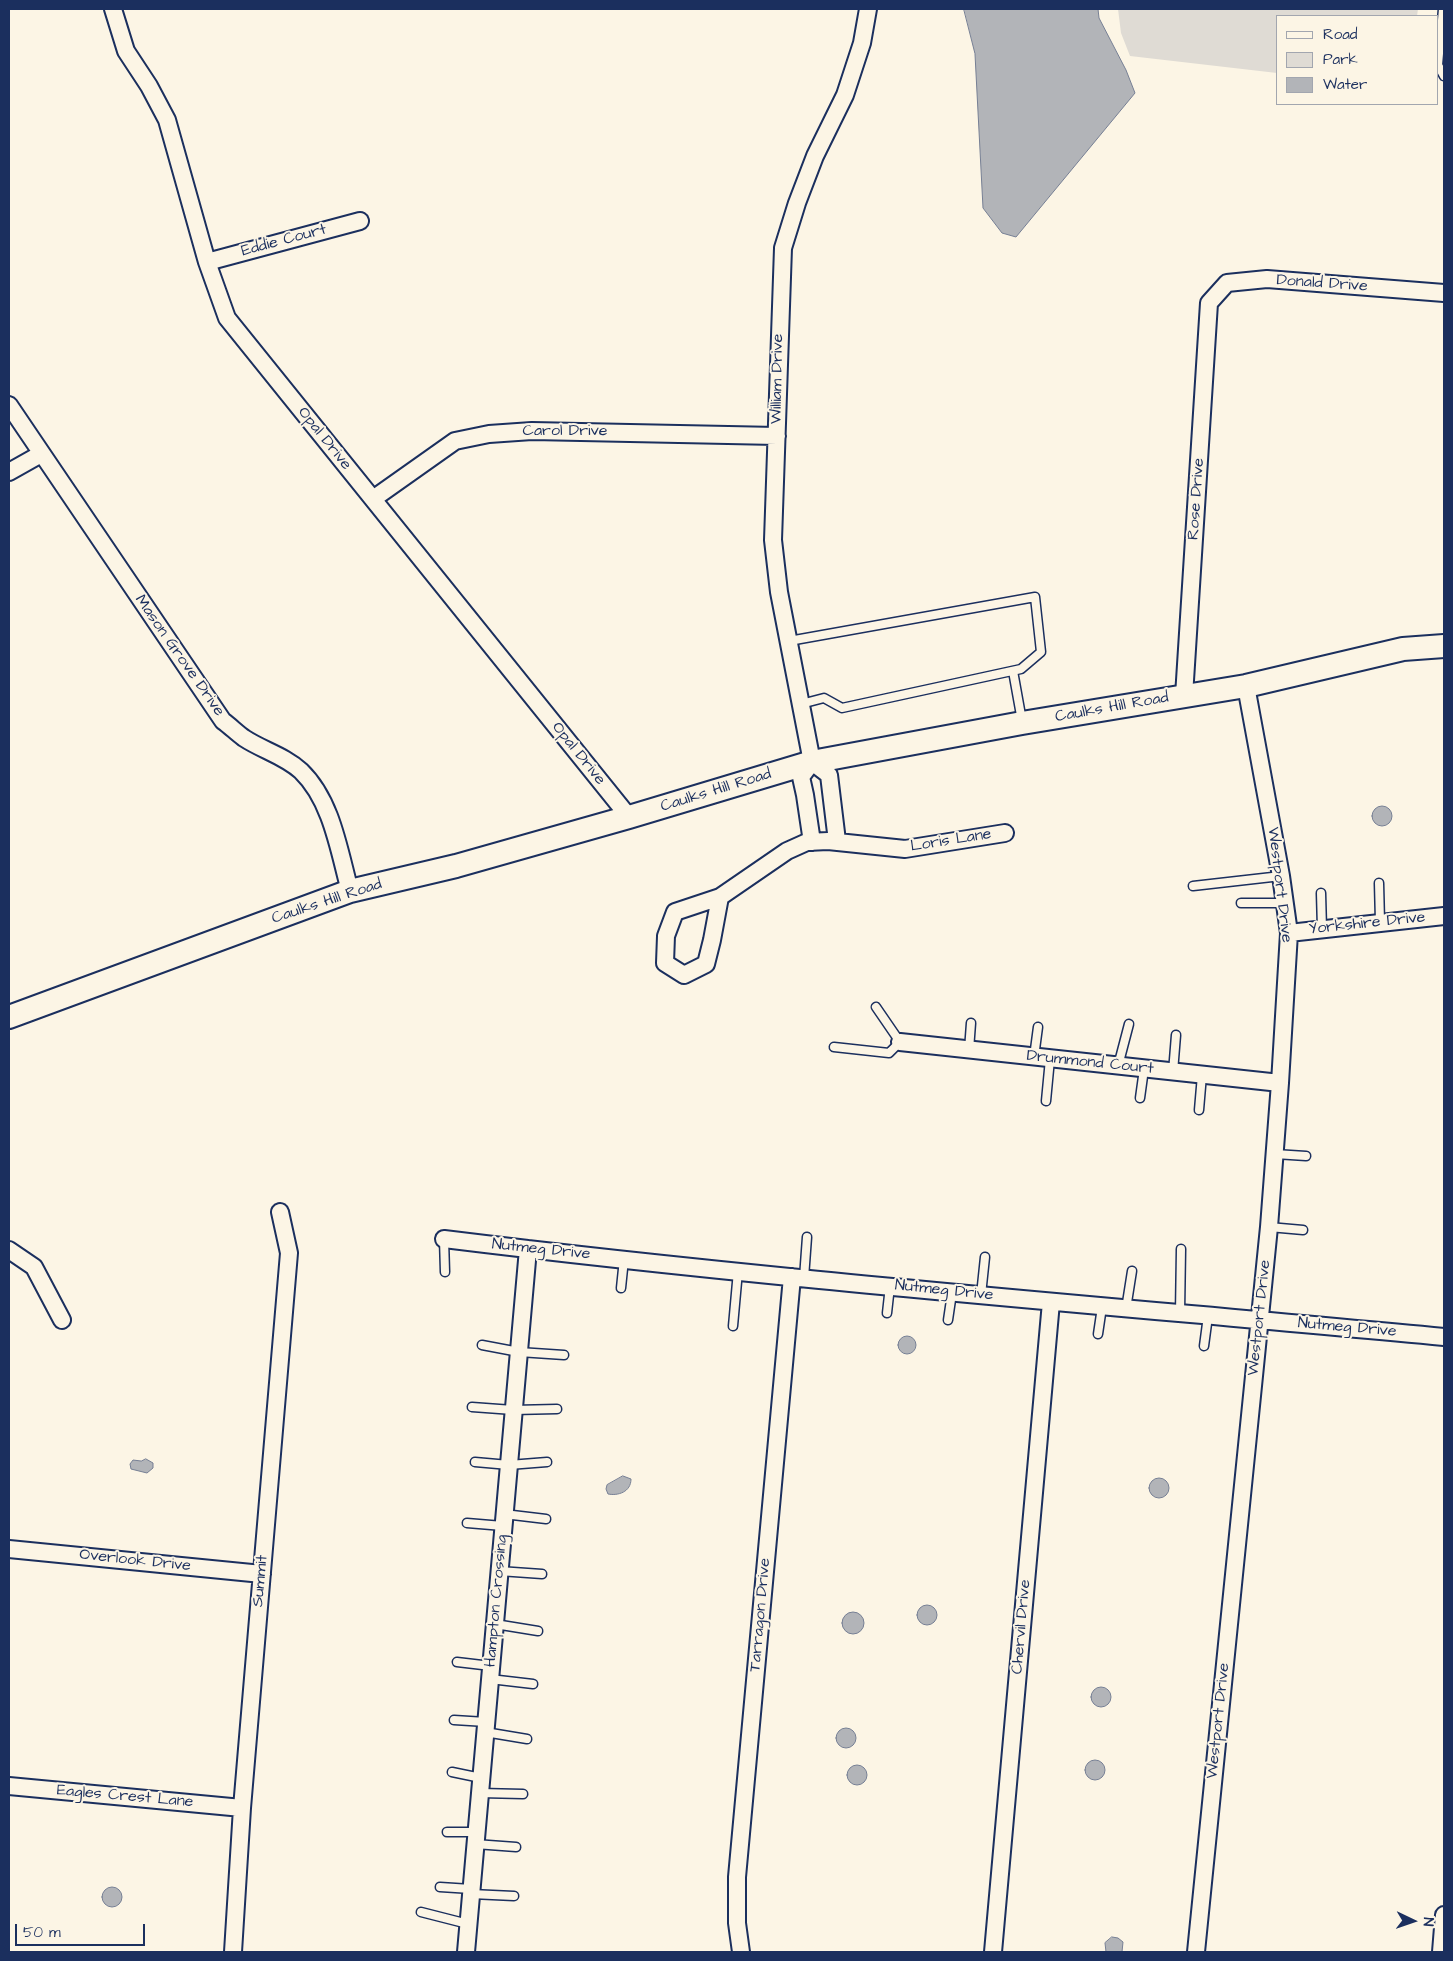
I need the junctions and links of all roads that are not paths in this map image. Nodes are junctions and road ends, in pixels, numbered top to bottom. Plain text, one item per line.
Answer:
1 (113, 9) edge
2 (868, 9) edge
3 (1443, 9) edge
4 (1444, 76) edge
5 (360, 221) dead end
6 (208, 262) junction
7 (1444, 293) edge
8 (1209, 303) joint
9 (9, 406) edge
10 (777, 436) junction
11 (41, 454) junction
12 (9, 472) edge
13 (373, 499) junction
14 (789, 641) junction
15 (1444, 646) edge
16 (1013, 671) junction
17 (1246, 686) junction
18 (1184, 696) junction
19 (801, 704) junction
20 (1022, 723) junction
21 (812, 762) junction
22 (629, 817) junction
23 (1005, 833) dead end
24 (812, 842) junction
25 (837, 842) junction
26 (1282, 876) junction
27 (1379, 883) dead end
28 (1194, 886) dead end
29 (350, 891) junction
30 (1321, 894) dead end
31 (720, 897) junction
32 (1285, 903) junction
33 (1242, 904) dead end
34 (1444, 916) edge
35 (1380, 922) junction
36 (1322, 929) junction
37 (1289, 933) junction
38 (876, 1007) dead end
39 (9, 1017) edge
40 (971, 1023) dead end
41 (1129, 1024) dead end
42 (1038, 1027) dead end
43 (1176, 1035) dead end
44 (900, 1042) junction
45 (834, 1047) dead end
46 (969, 1050) junction
47 (1042, 1058) junction
48 (1118, 1066) junction
49 (1144, 1069) junction
50 (1173, 1072) junction
51 (1202, 1075) junction
52 (1280, 1083) junction
53 (1140, 1098) dead end
54 (1046, 1101) dead end
55 (1199, 1110) dead end
56 (1275, 1154) junction
57 (1306, 1156) dead end
58 (280, 1212) dead end
59 (1269, 1227) junction
60 (1303, 1230) dead end
61 (807, 1237) dead end
62 (444, 1239) joint
63 (528, 1249) junction
64 (1181, 1249) dead end
65 (9, 1250) edge
66 (985, 1257) dead end
67 (624, 1259) junction
68 (738, 1271) junction
69 (1132, 1271) dead end
70 (445, 1272) dead end
71 (798, 1277) junction
72 (890, 1286) junction
73 (622, 1288) dead end
74 (952, 1292) junction
75 (981, 1295) junction
76 (1051, 1302) junction
77 (1102, 1307) junction
78 (1126, 1309) junction
79 (887, 1314) dead end
80 (1180, 1314) junction
81 (1208, 1316) junction
82 (62, 1320) dead end
83 (948, 1320) dead end
84 (1259, 1320) junction
85 (733, 1326) dead end
86 (1098, 1334) dead end
87 (1444, 1336) edge
88 (482, 1345) dead end
89 (1204, 1346) dead end
90 (518, 1352) junction
91 (564, 1355) dead end
92 (472, 1407) dead end
93 (557, 1409) dead end
94 (514, 1410) junction
95 (475, 1462) dead end
96 (547, 1462) dead end
97 (509, 1464) junction
98 (504, 1520) junction
99 (546, 1520) dead end
100 (467, 1523) dead end
101 (9, 1549) edge
102 (499, 1571) junction
103 (262, 1574) junction
104 (542, 1574) dead end
105 (495, 1624) junction
106 (538, 1631) dead end
107 (457, 1662) dead end
108 (490, 1672) junction
109 (533, 1684) dead end
110 (454, 1720) dead end
111 (486, 1727) junction
112 (527, 1739) dead end
113 (452, 1772) dead end
114 (9, 1786) edge
115 (481, 1786) junction
116 (523, 1794) dead end
117 (242, 1808) junction
118 (447, 1832) dead end
119 (476, 1838) junction
120 (516, 1847) dead end
121 (440, 1887) dead end
122 (471, 1891) junction
123 (514, 1896) dead end
124 (422, 1912) dead end
125 (1444, 1915) edge
126 (468, 1924) junction
127 (233, 1952) edge
128 (466, 1952) edge
129 (741, 1952) edge
130 (993, 1952) edge
131 (1196, 1952) edge
132 (1441, 1952) edge

1 - 6 street, Opal Drive
2 - 10 street, William Drive
3 - 4 lane
5 - 6 street, Eddie Court
6 - 13 street, Opal Drive
7 - 8 street, Donald Drive
8 - 18 street, Rose Drive
9 - 11 street, Mason Grove Drive
10 - 13 street, Carol Drive
10 - 14 street, William Drive
11 - 12 street
11 - 29 street, Mason Grove Drive
13 - 22 street, Opal Drive
14 - 16 lane
14 - 19 street, William Drive
15 - 17 main road, Caulks Hill Road
16 - 19 lane
16 - 20 lane
17 - 18 main road, Caulks Hill Road
17 - 26 street, Westport Drive
18 - 20 main road, Caulks Hill Road
19 - 21 street, William Drive
20 - 21 main road, Caulks Hill Road
21 - 22 main road, Caulks Hill Road
21 - 24 street
21 - 25 street
22 - 29 main road, Caulks Hill Road
23 - 25 street, Loris Lane
24 - 25 street, Loris Lane
24 - 31 street, Loris Lane
26 - 28 lane
26 - 32 street, Westport Drive
27 - 35 lane
29 - 39 main road, Caulks Hill Road
30 - 36 lane
31 - 31 street, Loris Lane
32 - 33 lane
32 - 37 street, Westport Drive
34 - 35 street, Yorkshire Drive
35 - 36 street, Yorkshire Drive
36 - 37 street, Yorkshire Drive
37 - 52 street, Westport Drive
38 - 44 lane
40 - 46 lane
41 - 48 lane
42 - 47 lane
43 - 50 lane
44 - 45 lane
44 - 46 street, Drummond Court
46 - 47 street, Drummond Court
47 - 48 street, Drummond Court
47 - 54 lane
48 - 49 street, Drummond Court
49 - 50 street, Drummond Court
49 - 53 lane
50 - 51 street, Drummond Court
51 - 52 street, Drummond Court
51 - 55 lane
52 - 56 street, Westport Drive
56 - 57 lane
56 - 59 street, Westport Drive
58 - 103 street, Summit
59 - 60 lane
59 - 84 street, Westport Drive
61 - 71 lane
62 - 63 street, Nutmeg Drive
62 - 70 lane
63 - 67 street, Nutmeg Drive
63 - 90 street, Hampton Crossing
64 - 80 lane
65 - 82 street
66 - 75 lane
67 - 68 street, Nutmeg Drive
67 - 73 lane
68 - 71 street, Nutmeg Drive
68 - 85 lane
69 - 78 lane
71 - 72 street, Nutmeg Drive
71 - 129 street, Tarragon Drive
72 - 74 street, Nutmeg Drive
72 - 79 lane
74 - 75 street, Nutmeg Drive
74 - 83 lane
75 - 76 street, Nutmeg Drive
76 - 77 street, Nutmeg Drive
76 - 130 street, Chervil Drive
77 - 78 street, Nutmeg Drive
77 - 86 lane
78 - 80 street, Nutmeg Drive
80 - 81 street, Nutmeg Drive
81 - 84 street, Nutmeg Drive
81 - 89 lane
84 - 87 street, Nutmeg Drive
84 - 131 street, Westport Drive
88 - 90 lane
90 - 91 lane
90 - 94 street, Hampton Crossing
92 - 94 lane
93 - 94 lane
94 - 97 street, Hampton Crossing
95 - 97 lane
96 - 97 lane
97 - 98 street, Hampton Crossing
98 - 99 lane
98 - 100 lane
98 - 102 street, Hampton Crossing
101 - 103 street, Overlook Drive
102 - 104 lane
102 - 105 street, Hampton Crossing
103 - 117 street, Summit
105 - 106 lane
105 - 108 street, Hampton Crossing
107 - 108 lane
108 - 109 lane
108 - 111 street, Hampton Crossing
110 - 111 lane
111 - 112 lane
111 - 115 street, Hampton Crossing
113 - 115 lane
114 - 117 street, Eagles Crest Lane
115 - 116 lane
115 - 119 street, Hampton Crossing
117 - 127 street, Summit
118 - 119 lane
119 - 120 lane
119 - 122 street, Hampton Crossing
121 - 122 lane
122 - 123 lane
122 - 126 street, Hampton Crossing
124 - 126 lane
125 - 132 street
126 - 128 street, Hampton Crossing

